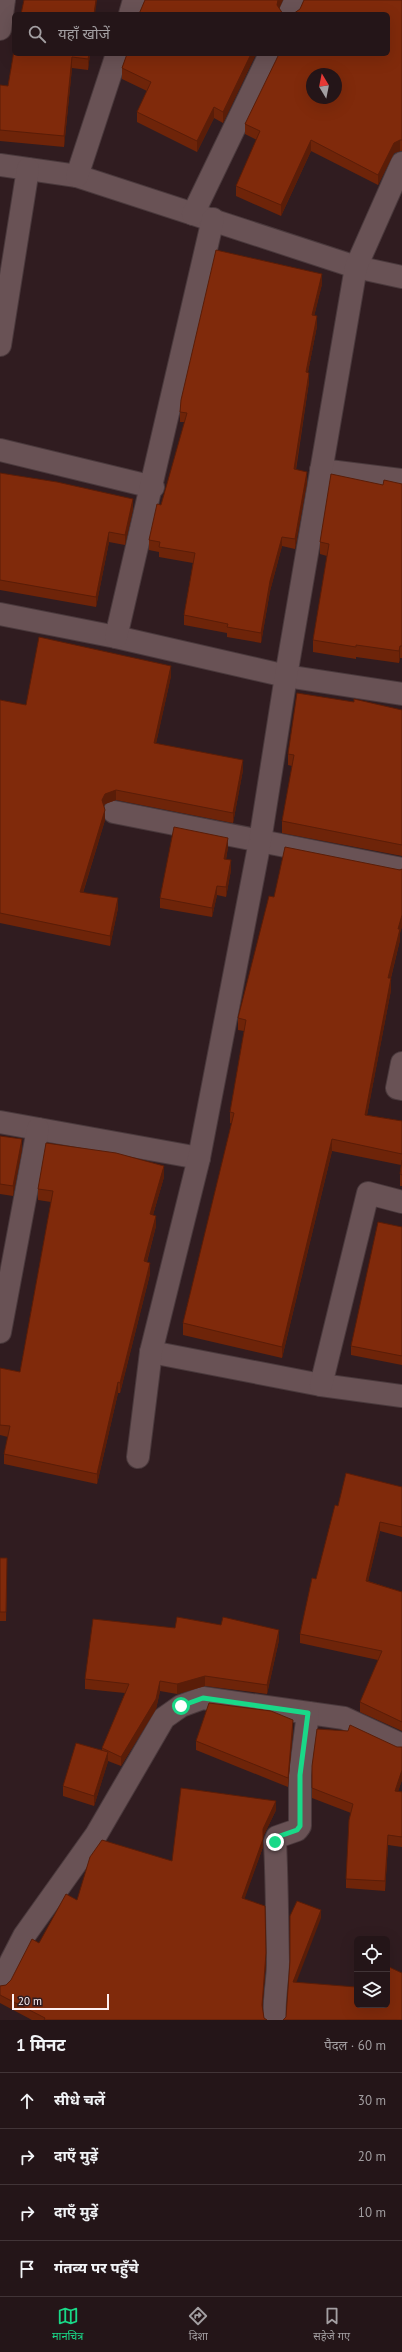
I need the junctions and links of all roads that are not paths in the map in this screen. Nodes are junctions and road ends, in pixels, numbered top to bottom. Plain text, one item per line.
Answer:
1 (4, 0) edge
2 (134, 0) edge
3 (296, 0) edge
4 (131, 12) edge
5 (290, 12) edge
6 (0, 29) edge
7 (116, 56) edge
8 (269, 56) edge
9 (402, 163) edge
10 (0, 165) edge
11 (28, 169) junction
12 (77, 176) junction
13 (203, 217) junction
14 (356, 267) junction
15 (402, 276) edge
16 (0, 344) edge
17 (0, 450) edge
18 (321, 470) junction
19 (402, 480) edge
20 (153, 487) junction
21 (0, 614) edge
22 (116, 637) junction
23 (286, 676) junction
24 (402, 694) edge
25 (114, 812) dead end
26 (260, 841) junction
27 (402, 869) edge
28 (402, 1063) edge
29 (402, 1090) edge
30 (0, 1122) edge
31 (38, 1129) junction
32 (199, 1158) junction
33 (402, 1202) edge
34 (0, 1332) edge
35 (151, 1352) junction
36 (321, 1385) junction
37 (402, 1396) edge
38 (138, 1456) dead end
39 (308, 1713) junction
40 (402, 1745) edge
41 (0, 1983) edge
42 (275, 2020) edge

1 - 6 street
2 - 4 street
3 - 5 street
7 - 12 street
8 - 13 street
9 - 14 street
10 - 11 street
11 - 12 street
11 - 16 street
12 - 13 street
13 - 14 street
13 - 20 street
14 - 15 street
14 - 18 street
17 - 20 street
18 - 19 street
18 - 23 street
20 - 22 street
21 - 22 street
22 - 23 street
23 - 24 street
23 - 26 street
25 - 26 street
26 - 27 street
26 - 32 street
28 - 29 street
30 - 31 street
31 - 32 street
31 - 34 street
32 - 35 street
33 - 36 street
35 - 36 street
35 - 38 street
36 - 37 street
39 - 40 street
39 - 41 street
39 - 42 street

